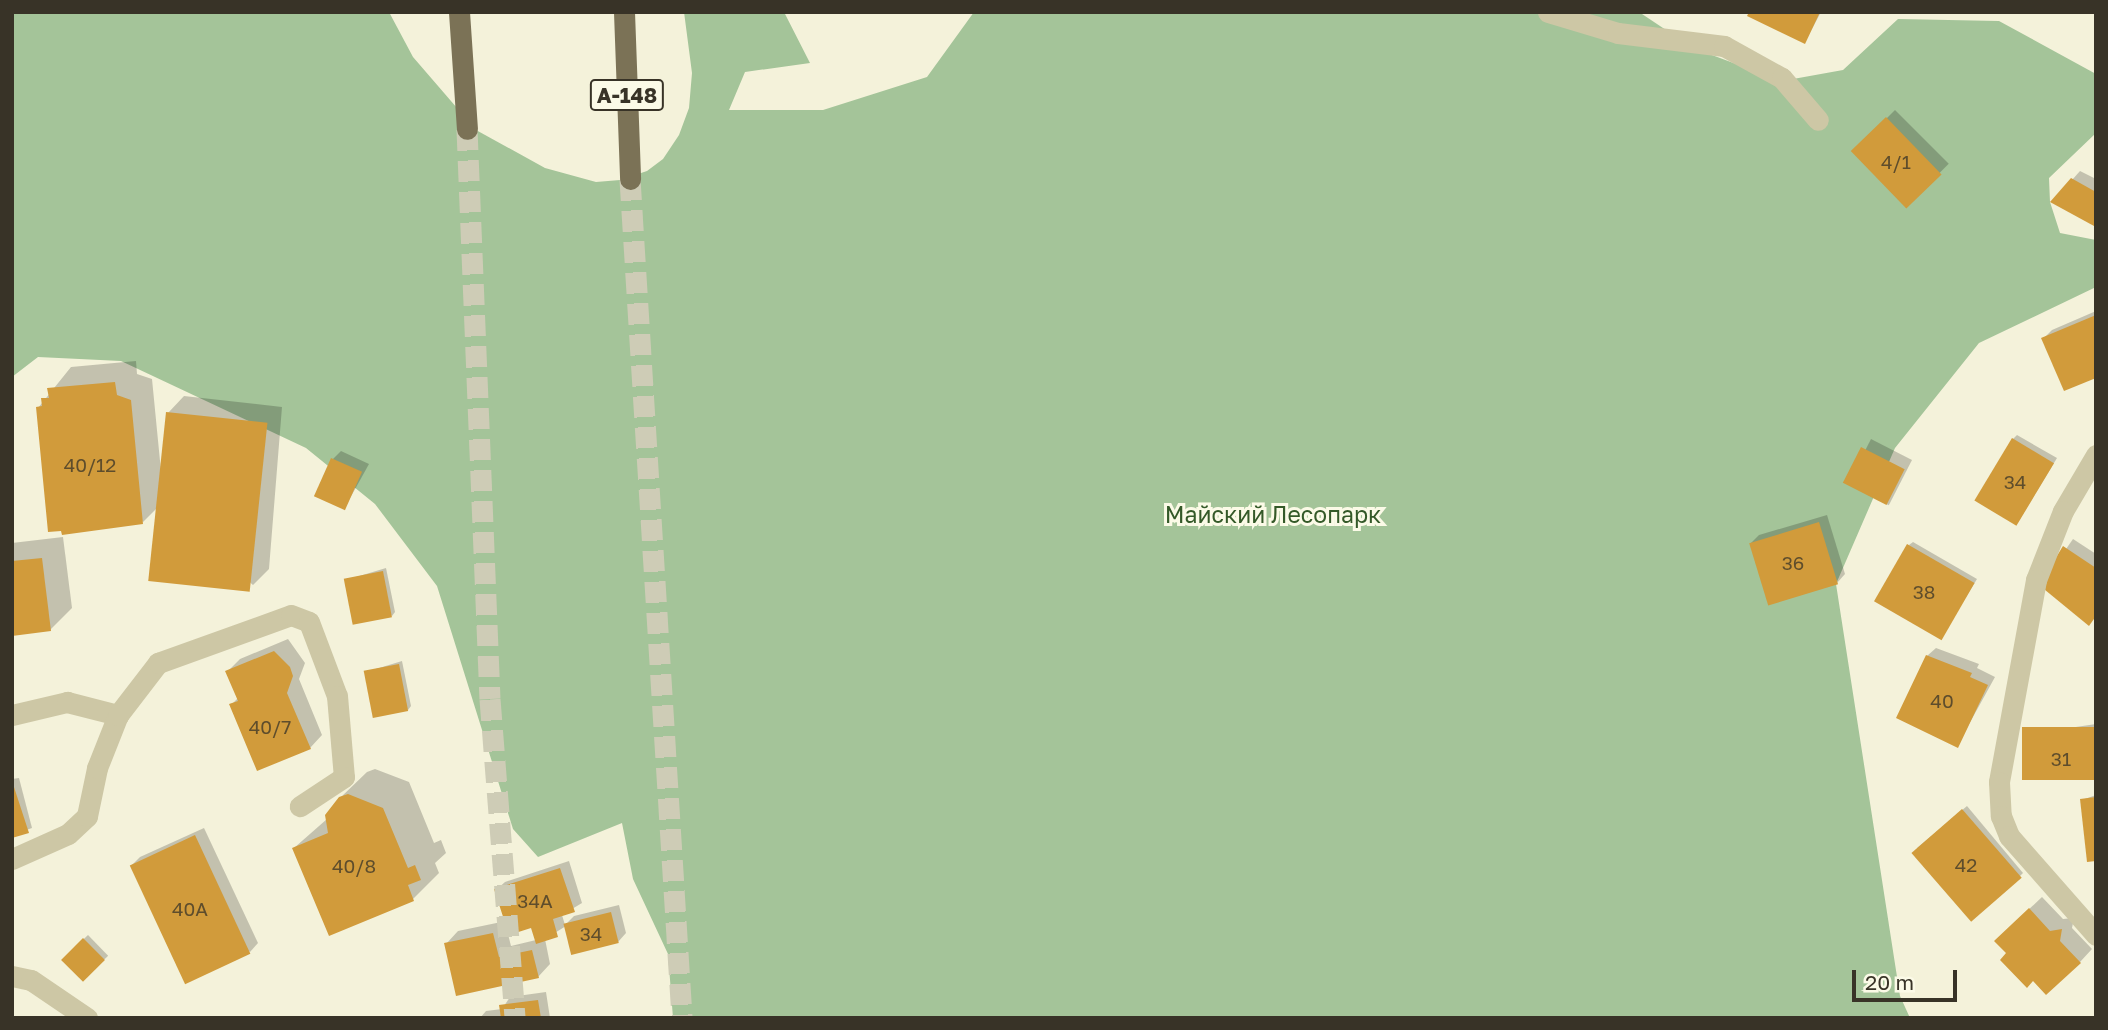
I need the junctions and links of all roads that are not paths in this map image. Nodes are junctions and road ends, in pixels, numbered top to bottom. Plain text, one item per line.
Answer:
1 (459, 12) edge
2 (624, 12) edge
3 (1548, 12) edge
4 (1818, 120) dead end
5 (467, 130) tunnel mouth
6 (630, 179) tunnel mouth
7 (2096, 455) edge
8 (12, 715) edge
9 (118, 715) junction
10 (300, 806) dead end
11 (12, 859) edge
12 (2096, 934) edge
13 (12, 976) edge
14 (87, 1018) edge

1 - 5 main road
2 - 6 main road, А-148
3 - 4 street
7 - 12 street
8 - 9 street
9 - 10 street
9 - 11 street
13 - 14 street

